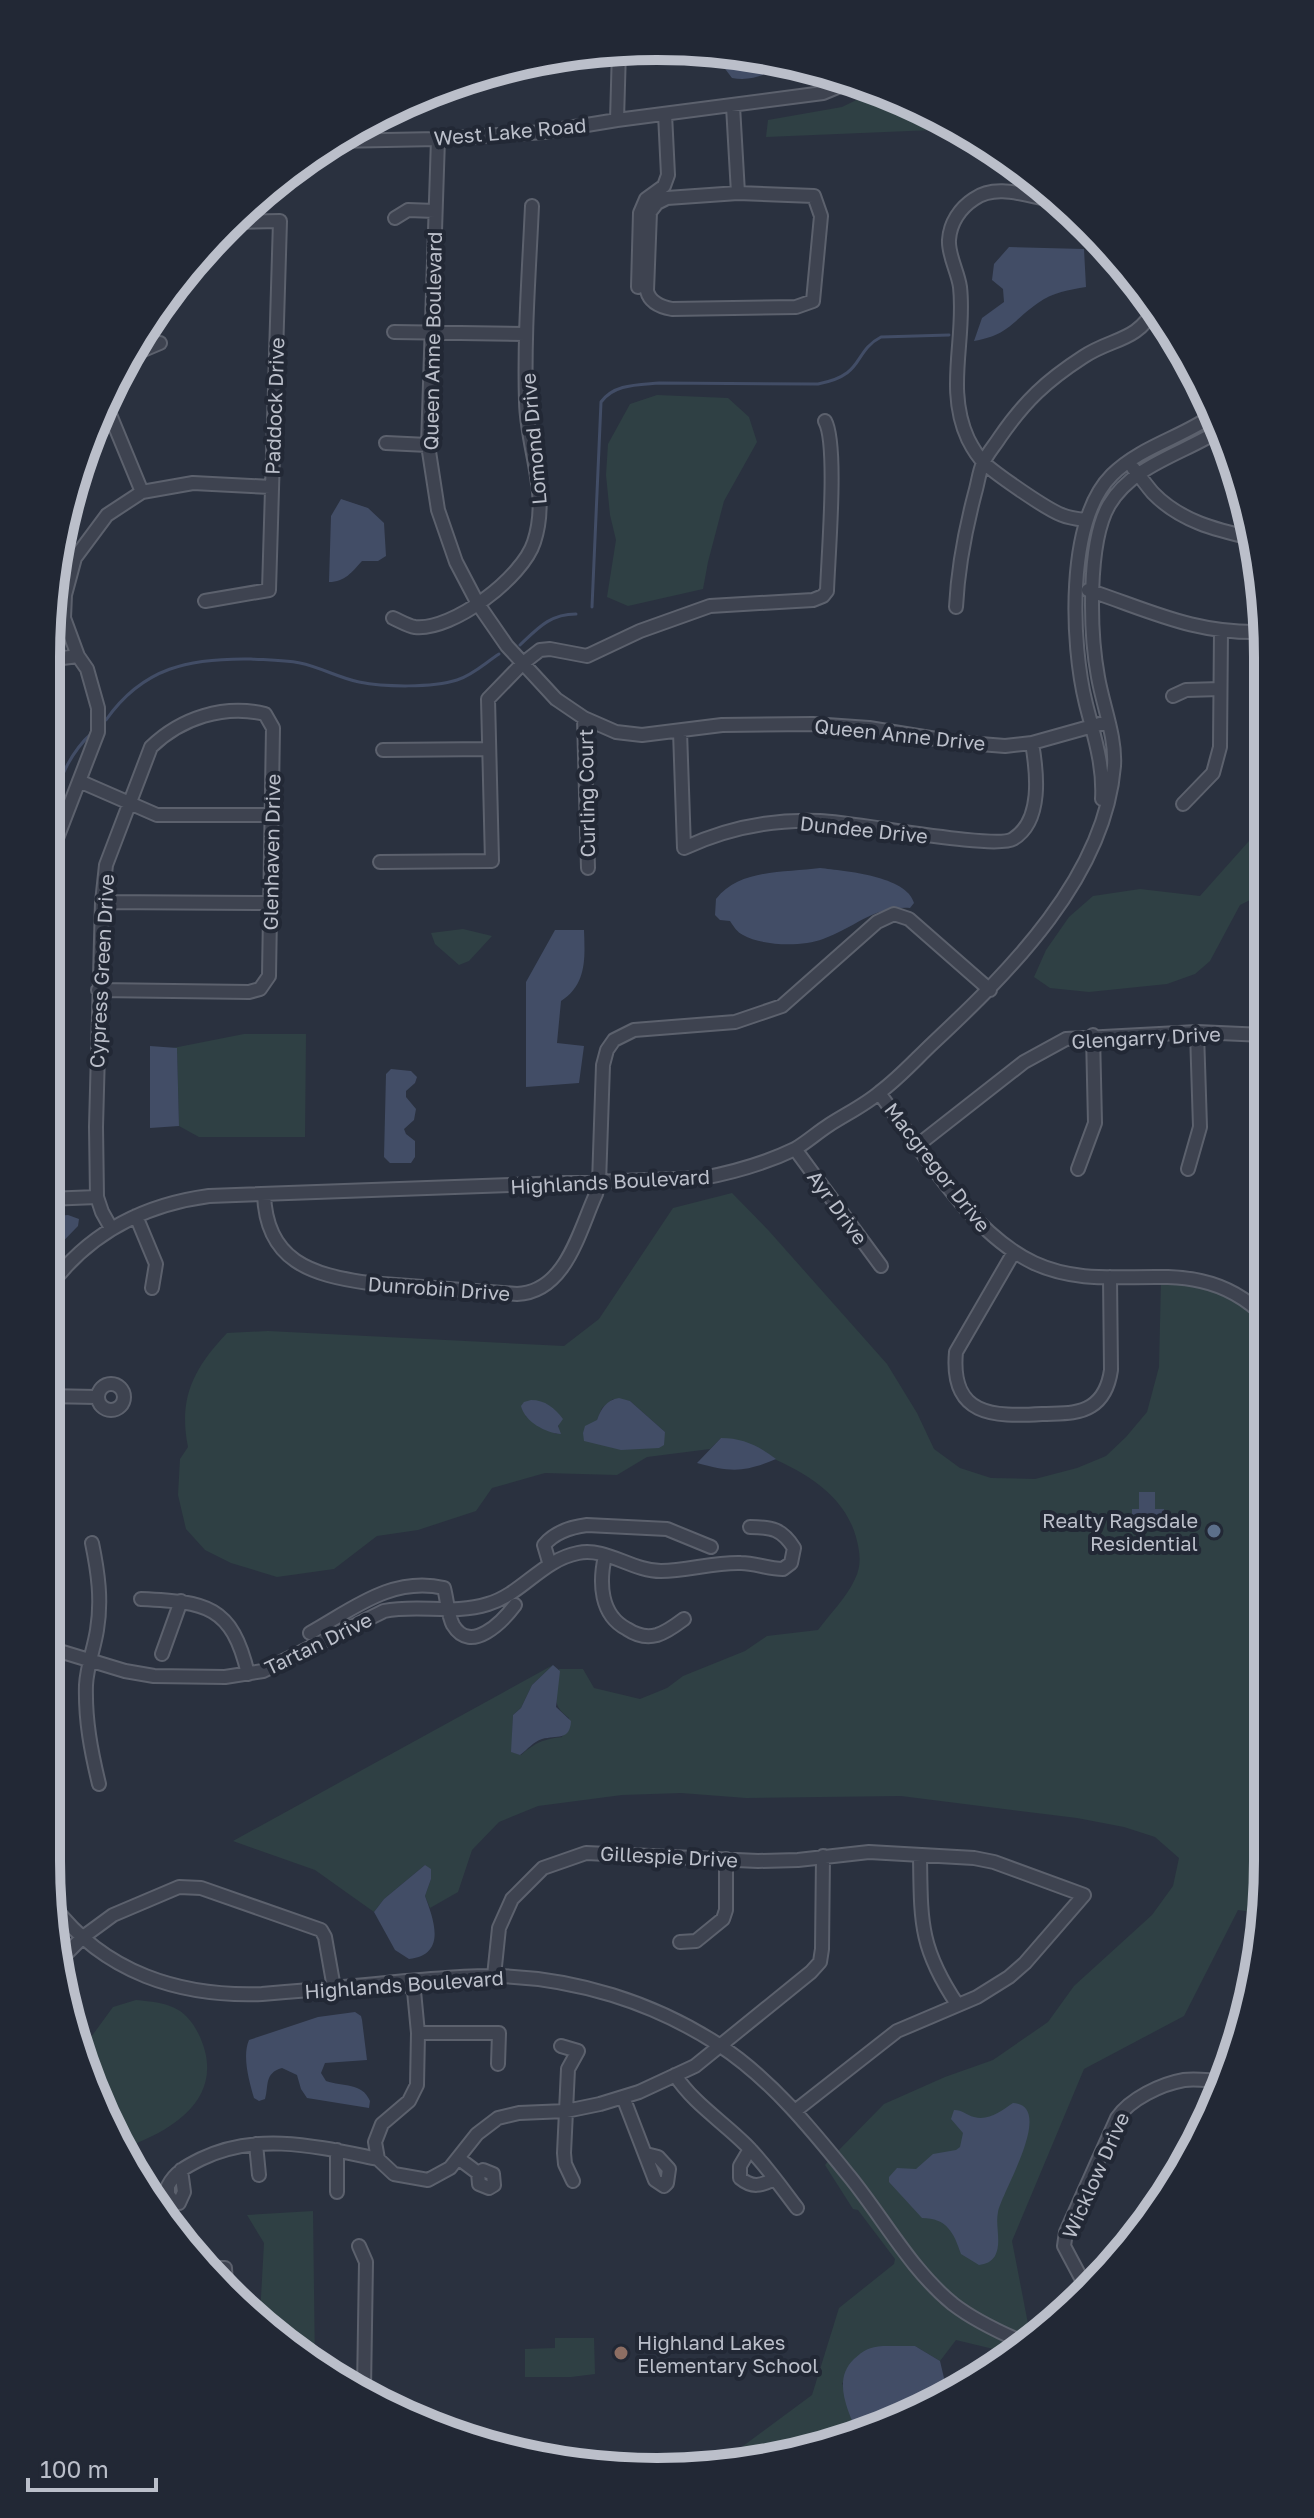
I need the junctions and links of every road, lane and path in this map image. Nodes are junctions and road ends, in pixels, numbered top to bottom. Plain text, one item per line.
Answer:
1 (619, 61) edge
2 (836, 88) edge
3 (733, 106) junction
4 (665, 114) junction
5 (617, 120) junction
6 (438, 139) junction
7 (358, 141) edge
8 (738, 193) junction
9 (1040, 199) edge
10 (532, 206) dead end
11 (435, 211) junction
12 (395, 218) dead end
13 (249, 222) edge
14 (638, 287) dead end
15 (1149, 319) edge
16 (394, 332) dead end
17 (431, 332) junction
18 (526, 334) junction
19 (160, 343) dead end
20 (146, 349) edge
21 (111, 417) edge
22 (1204, 419) edge
23 (825, 421) dead end
24 (1211, 435) edge
25 (386, 443) dead end
26 (428, 445) junction
27 (1128, 462) junction
28 (983, 463) junction
29 (1139, 474) junction
30 (271, 487) junction
31 (142, 492) junction
32 (1085, 520) junction
33 (1242, 536) edge
34 (1077, 587) junction
35 (1093, 592) junction
36 (205, 601) dead end
37 (478, 604) junction
38 (956, 607) dead end
39 (393, 618) dead end
40 (1221, 630) junction
41 (1253, 632) edge
42 (78, 656) junction
43 (60, 658) edge
44 (522, 664) junction
45 (1220, 689) junction
46 (1173, 696) dead end
47 (265, 714) joint
48 (584, 718) junction
49 (1107, 722) junction
50 (1093, 727) junction
51 (680, 731) junction
52 (1032, 743) junction
53 (489, 749) junction
54 (383, 750) dead end
55 (79, 781) junction
56 (130, 802) junction
57 (1183, 804) dead end
58 (271, 815) junction
59 (1101, 824) junction
60 (60, 830) edge
61 (380, 862) dead end
62 (588, 868) dead end
63 (102, 902) junction
64 (270, 903) junction
65 (98, 990) junction
66 (990, 990) junction
67 (1197, 1032) junction
68 (1093, 1035) junction
69 (1254, 1035) edge
70 (879, 1093) junction
71 (918, 1145) junction
72 (795, 1149) junction
73 (1078, 1169) dead end
74 (1188, 1169) dead end
75 (599, 1183) junction
76 (264, 1194) junction
77 (97, 1197) junction
78 (60, 1198) edge
79 (136, 1216) junction
80 (111, 1228) junction
81 (1014, 1252) junction
82 (881, 1266) dead end
83 (60, 1273) edge
84 (1110, 1277) junction
85 (152, 1288) dead end
86 (1254, 1307) edge
87 (60, 1396) edge
88 (96, 1397) dead end
89 (750, 1527) dead end
90 (92, 1543) dead end
91 (711, 1547) dead end
92 (605, 1556) junction
93 (549, 1562) junction
94 (141, 1599) dead end
95 (181, 1601) junction
96 (515, 1605) dead end
97 (450, 1610) junction
98 (684, 1619) dead end
99 (310, 1633) dead end
100 (60, 1651) edge
101 (162, 1654) dead end
102 (90, 1659) junction
103 (248, 1674) junction
104 (99, 1784) dead end
105 (920, 1855) junction
106 (823, 1856) junction
107 (726, 1859) junction
108 (63, 1915) edge
109 (83, 1937) junction
110 (680, 1942) dead end
111 (67, 1953) edge
112 (494, 1976) junction
113 (405, 1982) junction
114 (334, 1988) junction
115 (957, 2004) junction
116 (418, 2033) junction
117 (720, 2045) junction
118 (561, 2046) dead end
119 (498, 2064) dead end
120 (675, 2075) junction
121 (1212, 2081) edge
122 (623, 2097) junction
123 (566, 2111) junction
124 (795, 2111) junction
125 (256, 2144) junction
126 (750, 2149) junction
127 (337, 2150) junction
128 (646, 2154) dead end
129 (458, 2158) junction
130 (378, 2159) junction
131 (181, 2170) dead end
132 (478, 2173) dead end
133 (259, 2175) dead end
134 (774, 2179) junction
135 (573, 2181) dead end
136 (337, 2192) dead end
137 (797, 2208) dead end
138 (359, 2246) dead end
139 (1082, 2280) edge
140 (1015, 2338) edge
141 (364, 2381) edge

1 - 5 street
2 - 3 street, West Lake Road
3 - 4 street, West Lake Road
3 - 8 street
4 - 5 street, West Lake Road
4 - 14 street
5 - 6 street, West Lake Road
6 - 7 street, West Lake Road
6 - 11 street, Queen Anne Boulevard
8 - 8 street
9 - 28 street
10 - 18 street, Lomond Drive
11 - 12 street
11 - 17 street, Queen Anne Boulevard
13 - 30 street, Paddock Drive
15 - 28 street
16 - 17 street
17 - 18 street
17 - 26 street, Queen Anne Boulevard
18 - 37 street, Lomond Drive
19 - 20 street
21 - 31 street
22 - 27 street, Highlands Boulevard
23 - 44 street
24 - 29 street, Highlands Boulevard
25 - 26 street
26 - 37 street, Queen Anne Boulevard
27 - 29 street
27 - 32 street, Highlands Boulevard
28 - 32 street
28 - 38 street
29 - 33 street
29 - 35 street, Highlands Boulevard
30 - 31 street
30 - 36 street, Paddock Drive
31 - 42 street
32 - 34 street, Highlands Boulevard
34 - 35 street
34 - 50 street, Highlands Boulevard
35 - 40 street
35 - 49 street, Highlands Boulevard
37 - 39 street, Lomond Drive
37 - 44 street, Queen Anne Boulevard
40 - 41 street
40 - 45 street
42 - 43 street
42 - 55 street
44 - 48 street, Queen Anne Drive
44 - 53 street
45 - 46 street
45 - 57 street
47 - 56 street, Cypress Green Drive
47 - 58 street, Glenhaven Drive
48 - 51 street, Queen Anne Drive
48 - 62 street, Curling Court
49 - 50 street, Queen Anne Drive
49 - 59 street, Highlands Boulevard
50 - 52 street, Queen Anne Drive
50 - 59 street, Highlands Boulevard
51 - 52 street, Queen Anne Drive
51 - 52 street, Dundee Drive
53 - 54 street
53 - 61 street
55 - 56 street
55 - 60 street
56 - 58 street
56 - 63 street, Cypress Green Drive
58 - 64 street, Glenhaven Drive
59 - 66 street, Highlands Boulevard
63 - 64 street
63 - 65 street, Cypress Green Drive
64 - 65 street, Glenhaven Drive
65 - 77 street, Cypress Green Drive
66 - 70 street, Highlands Boulevard
66 - 75 street
67 - 68 street, Glengarry Drive
67 - 69 street, Glengarry Drive
67 - 74 street
68 - 71 street, Glengarry Drive
68 - 73 street
70 - 71 street, Macgregor Drive
70 - 72 street, Highlands Boulevard
71 - 81 street, Macgregor Drive
72 - 75 street, Highlands Boulevard
72 - 82 street, Ayr Drive
75 - 76 street, Highlands Boulevard
75 - 76 street, Dunrobin Drive
76 - 79 street, Highlands Boulevard
77 - 78 street
77 - 80 street, Cypress Green Drive
79 - 80 street, Highlands Boulevard
79 - 85 street
80 - 83 street, Highlands Boulevard
81 - 84 street, Macgregor Drive
81 - 84 street
84 - 86 street, Macgregor Drive
87 - 88 street
89 - 92 street, Tartan Drive
90 - 102 street
91 - 93 street
92 - 93 street, Tartan Drive
92 - 98 street
93 - 97 street, Tartan Drive
94 - 95 street
95 - 101 street
95 - 103 street
96 - 97 street
97 - 99 street
97 - 103 street, Tartan Drive
100 - 102 street, Tartan Drive
102 - 103 street, Tartan Drive
102 - 104 street
105 - 106 street, Gillespie Drive
105 - 115 street
105 - 115 street, Gillespie Drive
106 - 107 street, Gillespie Drive
106 - 117 street
107 - 110 street
107 - 112 street, Gillespie Drive
108 - 109 street, Highlands Boulevard
109 - 111 street
109 - 114 street, Highlands Boulevard
109 - 114 street
112 - 113 street, Highlands Boulevard
112 - 117 street, Highlands Boulevard
113 - 114 street, Highlands Boulevard
113 - 116 street
115 - 124 street
116 - 119 street
116 - 130 street
117 - 120 street
117 - 124 street, Highlands Boulevard
118 - 123 street
120 - 122 street
120 - 126 street
121 - 139 street, Wicklow Drive
122 - 123 street
122 - 128 street
123 - 129 street
123 - 135 street
124 - 140 street, Highlands Boulevard
125 - 127 street
125 - 131 street
125 - 133 street
126 - 134 street
126 - 134 street
127 - 130 street
127 - 136 street
129 - 130 street
129 - 132 street
134 - 137 street
138 - 141 street

